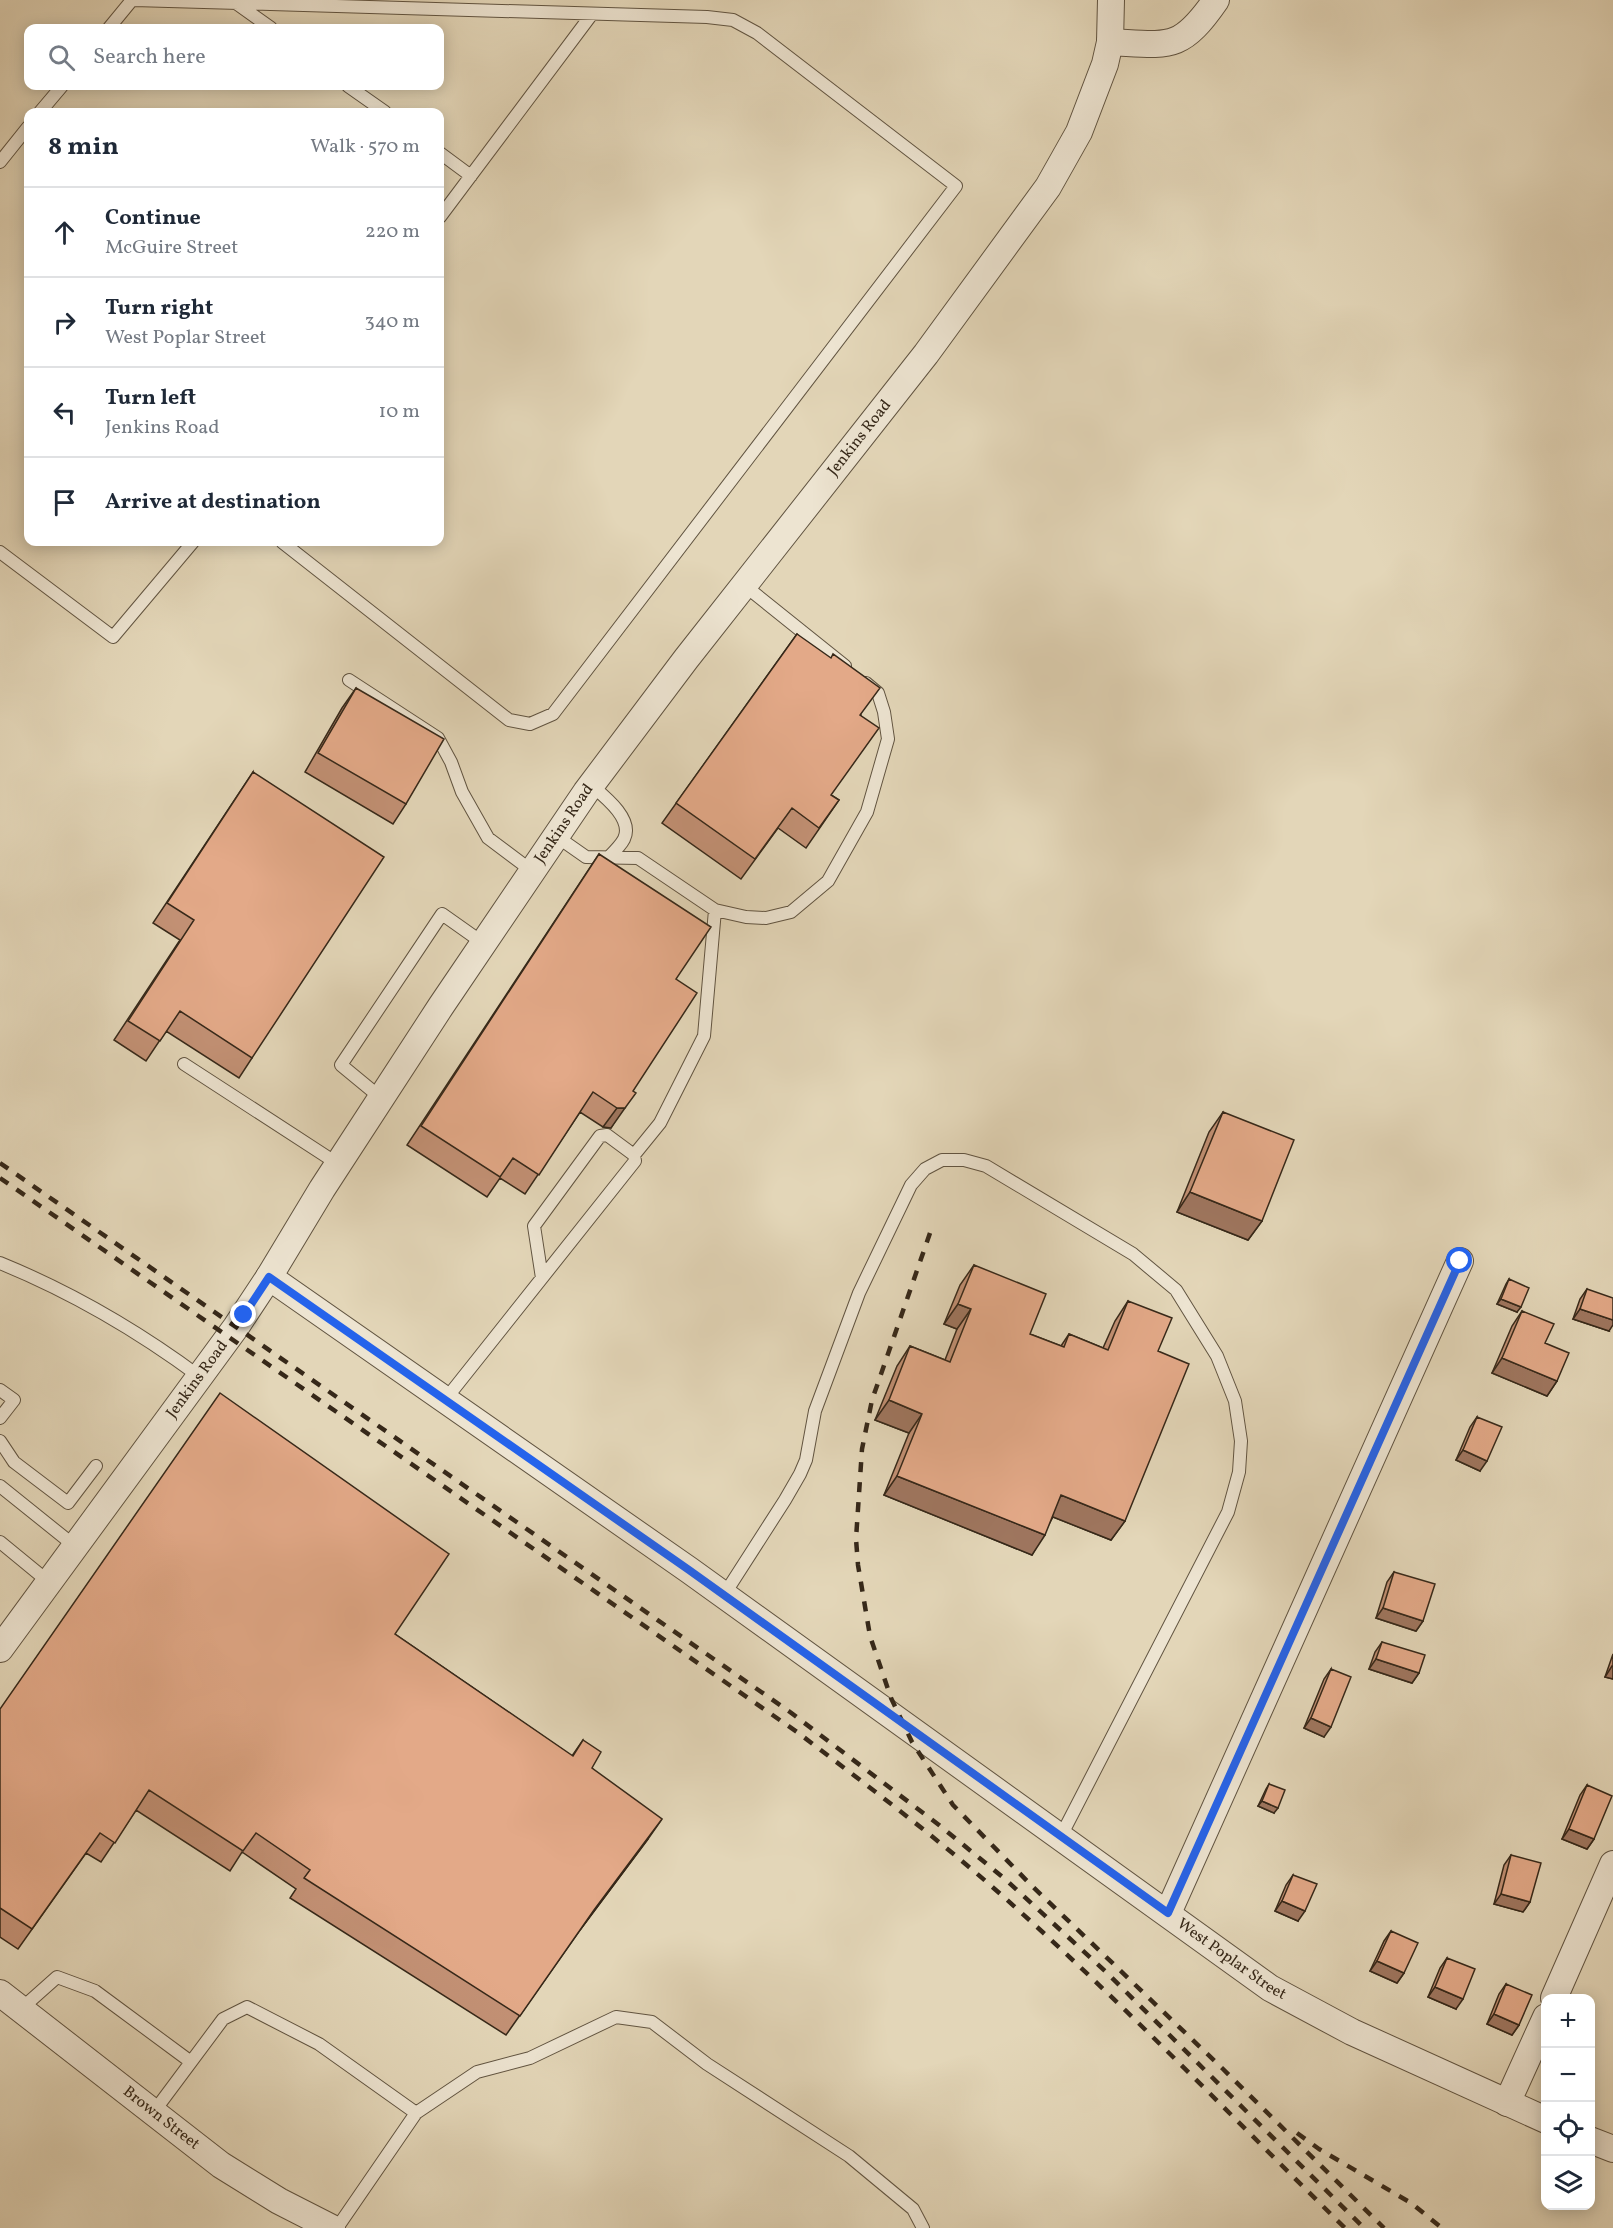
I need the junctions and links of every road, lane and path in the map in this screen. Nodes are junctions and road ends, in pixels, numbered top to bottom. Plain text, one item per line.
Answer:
1 (133, 0) edge
2 (1112, 0) edge
3 (1216, 0) edge
4 (236, 3) junction
5 (592, 14) junction
6 (112, 24) edge
7 (265, 24) edge
8 (1110, 42) junction
9 (59, 90) edge
10 (354, 90) edge
11 (43, 108) edge
12 (379, 108) edge
13 (24, 132) edge
14 (444, 156) edge
15 (0, 162) edge
16 (471, 176) junction
17 (444, 212) edge
18 (190, 546) edge
19 (287, 546) edge
20 (0, 552) edge
21 (744, 585) junction
22 (349, 680) dead end
23 (591, 785) junction
24 (556, 836) junction
25 (609, 858) junction
26 (532, 871) junction
27 (715, 910) junction
28 (483, 943) junction
29 (184, 1064) dead end
30 (381, 1098) junction
31 (634, 1155) junction
32 (338, 1164) junction
33 (1460, 1261) dead end
34 (0, 1263) edge
35 (269, 1277) junction
36 (542, 1278) junction
37 (200, 1377) junction
38 (0, 1390) edge
39 (445, 1400) junction
40 (0, 1418) edge
41 (0, 1441) edge
42 (96, 1466) dead end
43 (0, 1486) edge
44 (0, 1542) edge
45 (76, 1547) junction
46 (50, 1582) junction
47 (723, 1595) junction
48 (0, 1648) edge
49 (1060, 1836) junction
50 (1613, 1864) edge
51 (1168, 1913) junction
52 (0, 1993) edge
53 (1556, 1994) edge
54 (21, 2009) junction
55 (1541, 2026) edge
56 (191, 2061) junction
57 (1507, 2103) junction
58 (153, 2113) junction
59 (416, 2113) junction
60 (1541, 2118) edge
61 (1595, 2142) edge
62 (1613, 2150) edge
63 (332, 2228) edge
64 (337, 2228) edge
65 (923, 2228) edge

1 - 4 lane
1 - 6 lane
2 - 8 street, Jenkins Road
3 - 8 street
4 - 5 lane
4 - 7 lane
5 - 16 lane
5 - 19 lane
8 - 21 street, Jenkins Road
9 - 11 lane
10 - 12 lane
13 - 15 lane
14 - 16 lane
16 - 17 lane
18 - 20 lane
21 - 23 street, Jenkins Road
21 - 27 lane
22 - 26 lane
23 - 24 street, Jenkins Road
23 - 25 lane
24 - 25 lane
24 - 26 street, Jenkins Road
25 - 27 lane
26 - 28 street, Jenkins Road
27 - 31 lane
28 - 30 street, Jenkins Road
28 - 30 lane
29 - 32 lane
30 - 32 street, Jenkins Road
31 - 36 lane
31 - 36 lane
32 - 35 street, Jenkins Road
33 - 51 street
34 - 37 lane
35 - 37 street, Jenkins Road
35 - 39 street, West Poplar Street
36 - 39 lane
37 - 45 street, Jenkins Road
38 - 40 lane
39 - 47 street, West Poplar Street
41 - 42 lane
43 - 45 lane
44 - 46 lane
45 - 46 street, Jenkins Road
46 - 48 street, Jenkins Road
47 - 49 street, West Poplar Street
47 - 49 lane
49 - 51 street, West Poplar Street
50 - 53 street
51 - 57 street, West Poplar Street
52 - 54 street, Brown Street
54 - 56 lane
54 - 58 street, Brown Street
55 - 57 street
56 - 58 lane
56 - 59 lane
57 - 60 street, West Poplar Street
58 - 63 street, Brown Street
59 - 64 lane
59 - 65 lane
61 - 62 street

